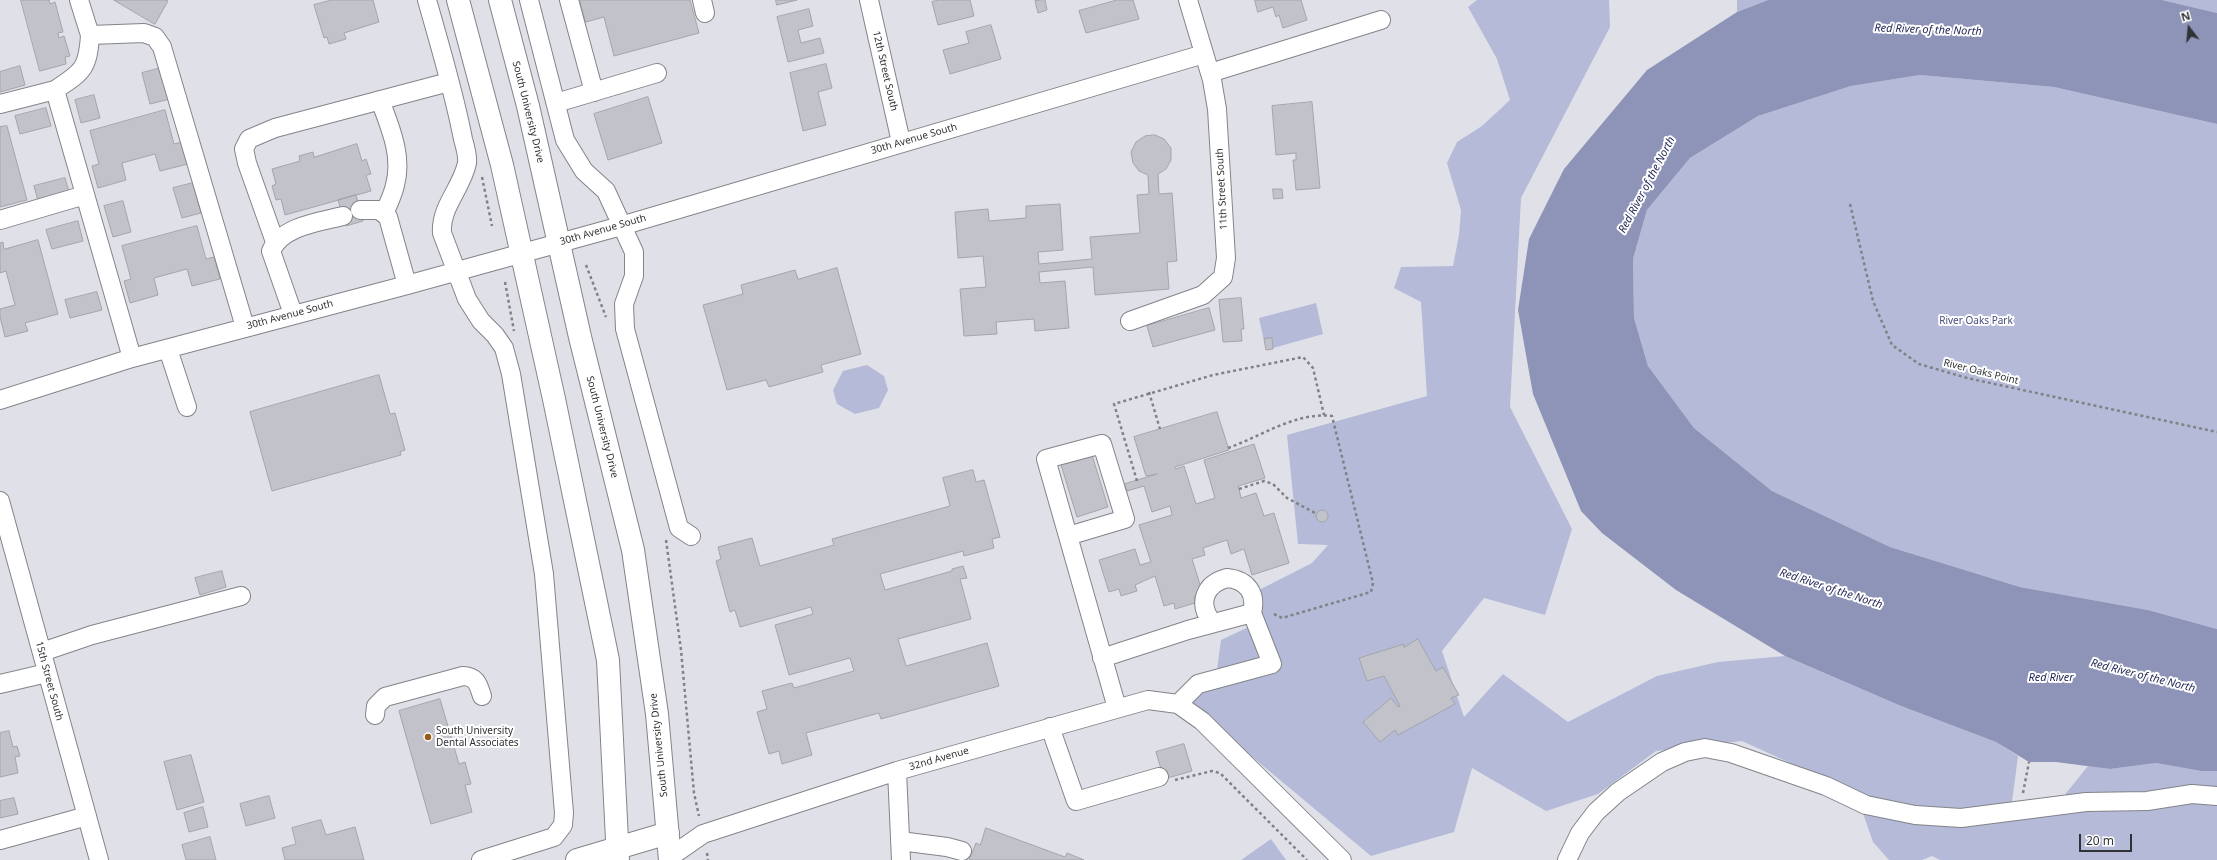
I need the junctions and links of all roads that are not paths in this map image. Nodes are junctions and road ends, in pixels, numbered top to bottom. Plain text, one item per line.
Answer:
1 (79, 0) edge
2 (427, 0) edge
3 (458, 0) edge
4 (500, 0) edge
5 (529, 0) edge
6 (569, 0) edge
7 (869, 0) edge
8 (1188, 0) edge
9 (1381, 20) dead end
10 (90, 34) junction
11 (1204, 54) junction
12 (656, 73) dead end
13 (1210, 73) junction
14 (449, 82) junction
15 (55, 90) junction
16 (594, 92) junction
17 (380, 100) junction
18 (556, 103) junction
19 (0, 104) edge
20 (901, 142) junction
21 (85, 195) junction
22 (360, 210) dead end
23 (384, 214) junction
24 (343, 216) dead end
25 (0, 220) edge
26 (622, 226) junction
27 (275, 242) junction
28 (558, 243) junction
29 (521, 253) junction
30 (456, 270) junction
31 (407, 286) junction
32 (293, 314) junction
33 (1130, 321) dead end
34 (245, 327) junction
35 (168, 349) junction
36 (132, 358) junction
37 (0, 400) edge
38 (187, 407) dead end
39 (0, 501) edge
40 (691, 536) dead end
41 (1068, 536) junction
42 (241, 596) dead end
43 (1253, 609) junction
44 (1213, 623) junction
45 (42, 652) junction
46 (1102, 658) junction
47 (47, 673) junction
48 (0, 684) edge
49 (482, 696) dead end
50 (1178, 704) junction
51 (1117, 708) junction
52 (375, 715) dead end
53 (1050, 727) junction
54 (897, 771) junction
55 (1159, 777) road end
56 (2217, 796) edge
57 (87, 816) junction
58 (668, 833) junction
59 (703, 834) junction
60 (0, 840) edge
61 (900, 841) junction
62 (962, 851) dead end
63 (618, 854) edge
64 (667, 859) edge
65 (99, 860) edge
66 (481, 860) edge
67 (576, 860) edge
68 (901, 860) edge
69 (1342, 860) edge
70 (1567, 860) edge

1 - 10 street
2 - 14 street
3 - 29 main road
4 - 28 main road, South University Drive
5 - 18 street
6 - 16 street
7 - 20 street, 12th Street South
8 - 11 street, 11th Street South
9 - 13 street
10 - 15 street
10 - 34 street
11 - 13 street, 11th Street South
11 - 20 street, 30th Avenue South
12 - 16 street
13 - 33 street, 11th Street South
14 - 17 street
14 - 30 street
15 - 19 street
15 - 21 street
16 - 18 street
17 - 23 street
17 - 27 street
18 - 26 street
20 - 26 street, 30th Avenue South
21 - 25 street
21 - 36 street
22 - 23 street
23 - 31 street
24 - 27 street
26 - 28 street, 30th Avenue South
26 - 40 street
27 - 32 street
28 - 29 street, 30th Avenue South
28 - 58 main road, South University Drive
29 - 30 street, 30th Avenue South
29 - 63 main road
30 - 31 street, 30th Avenue South
30 - 66 street
31 - 32 street, 30th Avenue South
32 - 34 street, 30th Avenue South
34 - 35 street, 30th Avenue South
35 - 36 street, 30th Avenue South
35 - 38 street
36 - 37 street, 30th Avenue South
39 - 45 street, 15th Street South
41 - 41 street
41 - 46 street
42 - 45 street
43 - 44 street
43 - 44 street
43 - 50 street
44 - 46 street
45 - 47 street, 15th Street South
46 - 51 street
47 - 48 street
47 - 57 street, 15th Street South
49 - 52 street
50 - 51 street, 32nd Avenue
50 - 69 street
51 - 53 street, 32nd Avenue
53 - 54 street, 32nd Avenue
53 - 55 street
54 - 59 street, 32nd Avenue
54 - 61 street
56 - 70 street
57 - 60 street
57 - 65 street, 15th Street South
58 - 59 street, 32nd Avenue
58 - 63 main road, 32nd Avenue
58 - 64 main road, South University Drive
59 - 64 street, 32nd Avenue
61 - 62 street
61 - 68 street
63 - 67 main road, 32nd Avenue

